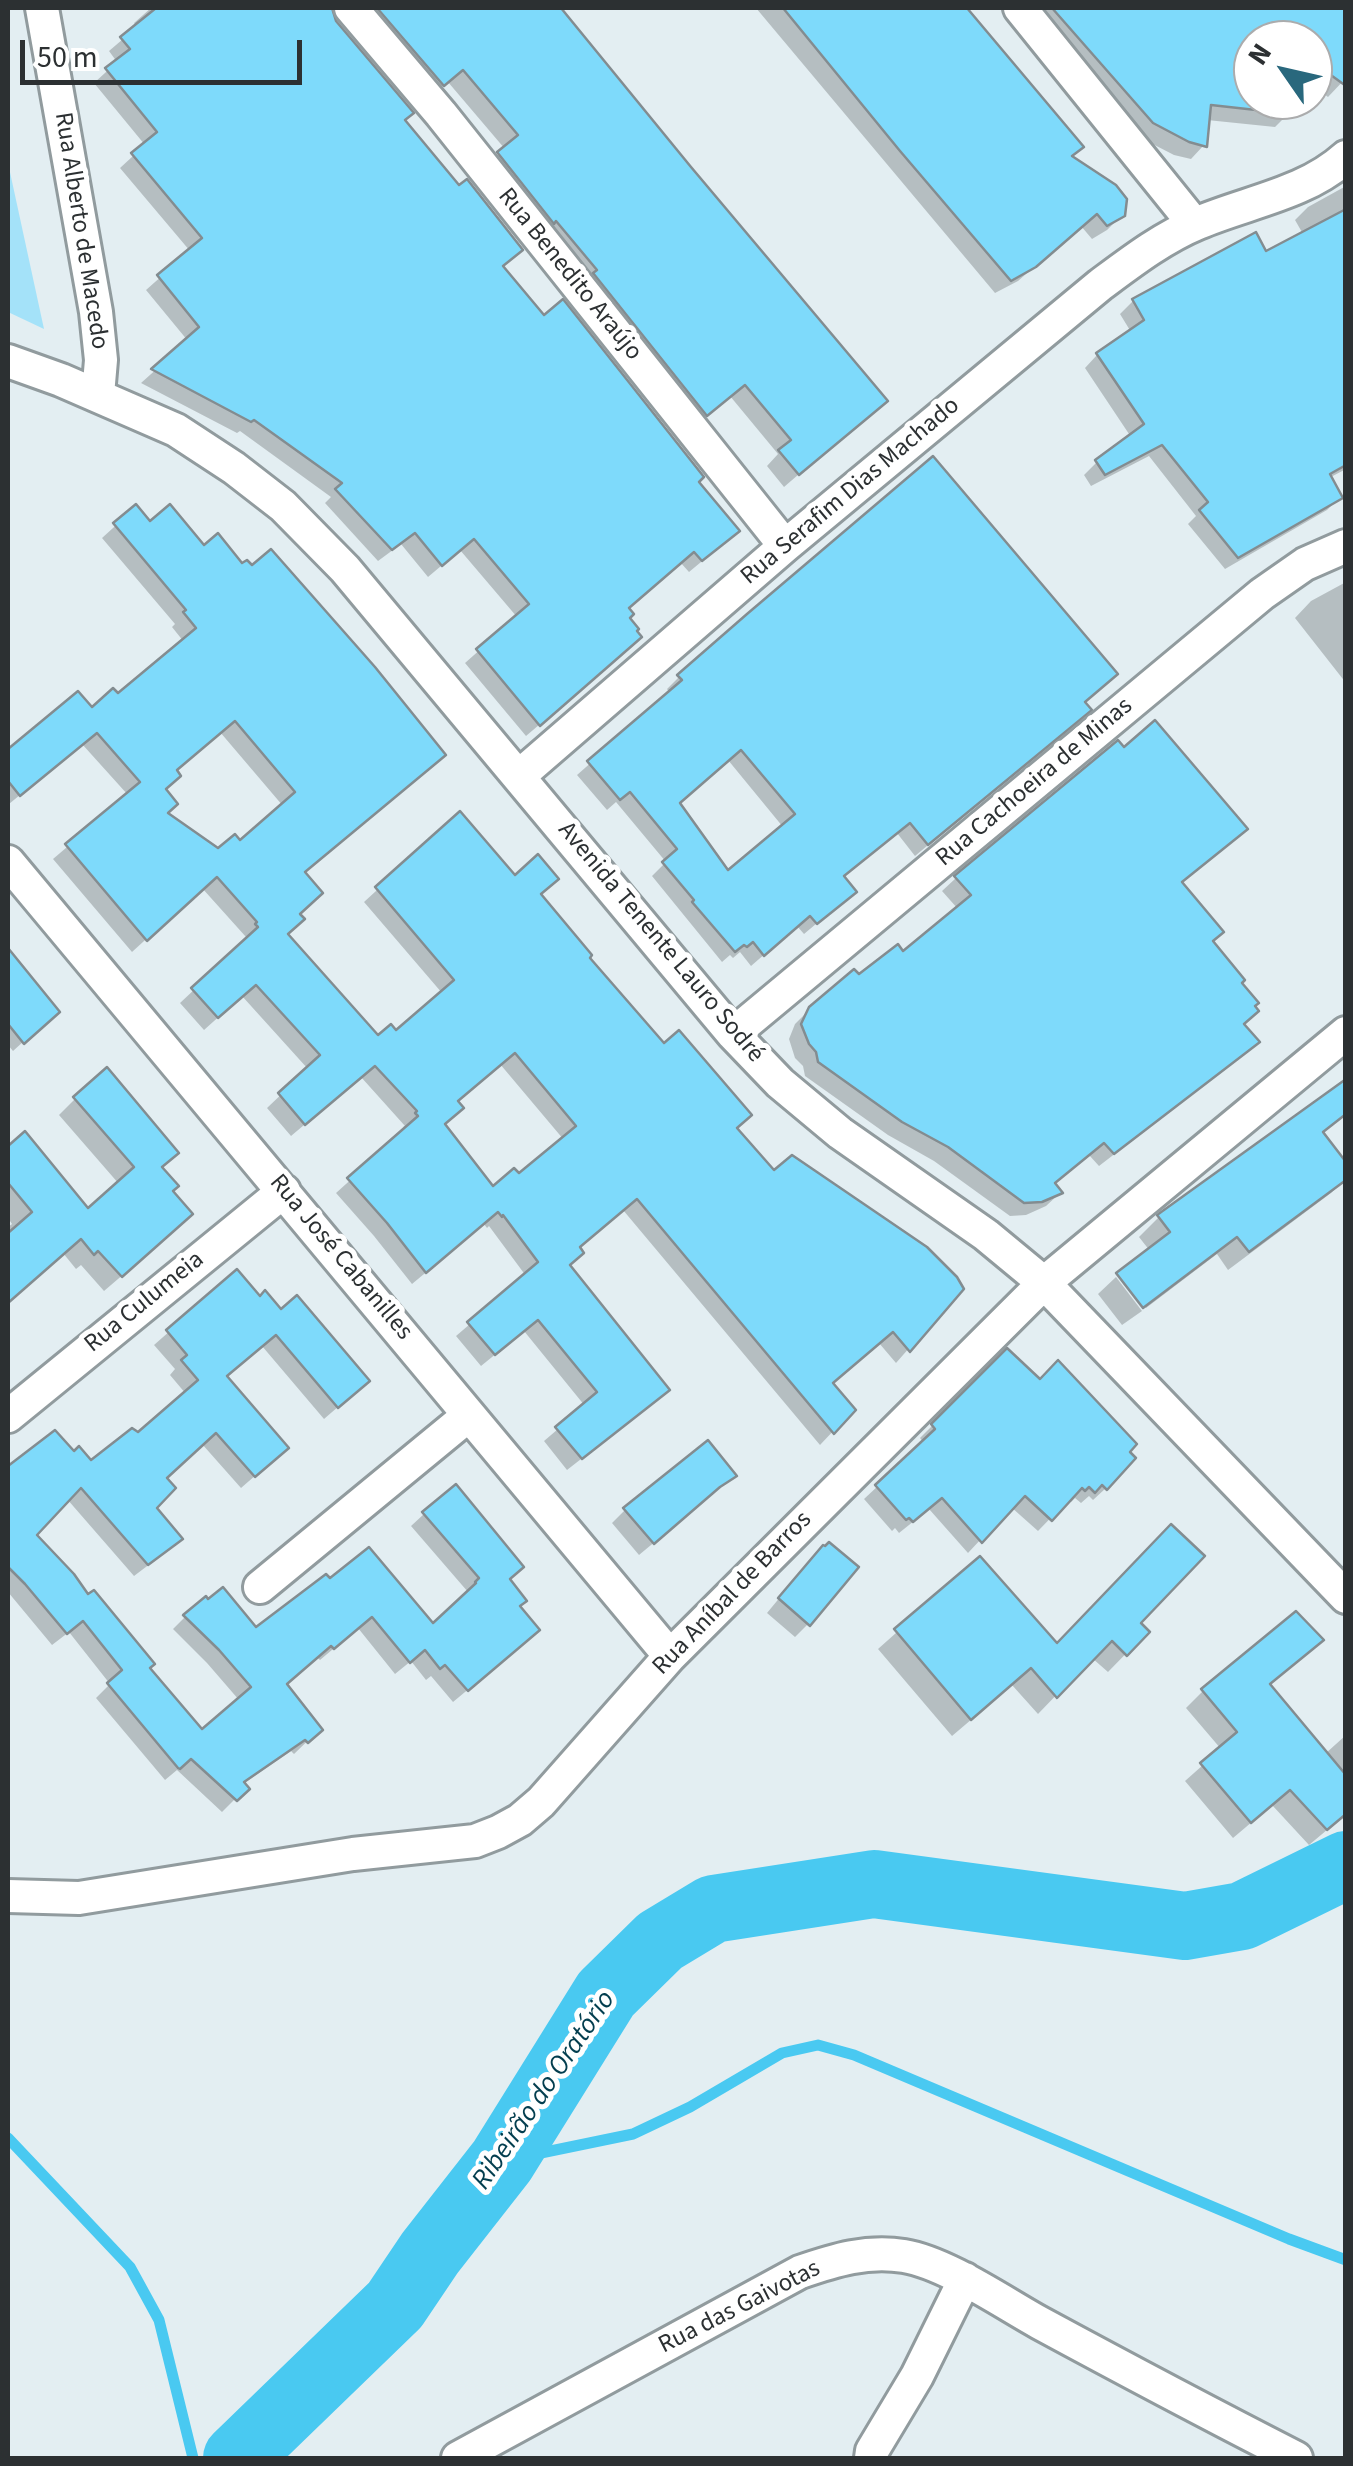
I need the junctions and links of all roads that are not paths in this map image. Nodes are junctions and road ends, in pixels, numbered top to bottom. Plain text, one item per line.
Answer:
1 (42, 8) edge
2 (351, 8) edge
3 (1021, 8) edge
4 (1346, 156) edge
5 (1194, 224) junction
6 (8, 361) edge
7 (98, 395) junction
8 (785, 546) junction
9 (1346, 546) edge
10 (519, 776) junction
11 (8, 862) edge
12 (1346, 1033) edge
13 (733, 1034) junction
14 (284, 1191) junction
15 (1044, 1283) junction
16 (469, 1415) junction
17 (8, 1416) edge
18 (260, 1588) dead end
19 (1346, 1597) edge
20 (670, 1656) junction
21 (8, 1896) edge
22 (965, 2279) junction
23 (458, 2458) edge
24 (871, 2458) edge
25 (1296, 2458) edge

1 - 7 street, Rua Alberto de Macedo
2 - 8 street, Rua Benedito Araújo
3 - 5 street
4 - 5 street, Rua Serafim Dias Machado
5 - 8 street, Rua Serafim Dias Machado
6 - 7 street, Avenida Tenente Lauro Sodré
7 - 10 street, Avenida Tenente Lauro Sodré
8 - 10 street, Rua Serafim Dias Machado
9 - 13 street, Rua Cachoeira de Minas
10 - 13 street, Avenida Tenente Lauro Sodré
11 - 14 street, Rua José Cabanilles
12 - 15 street, Rua Aníbal de Barros
13 - 15 street, Avenida Tenente Lauro Sodré
14 - 16 street, Rua José Cabanilles
14 - 17 street, Rua Culumeia
15 - 19 street, Avenida Tenente Lauro Sodré
15 - 20 street, Rua Aníbal de Barros
16 - 18 street
16 - 20 street, Rua José Cabanilles
20 - 21 street, Rua Aníbal de Barros
22 - 23 street, Rua das Gaivotas
22 - 24 street
22 - 25 street, Rua das Gaivotas

